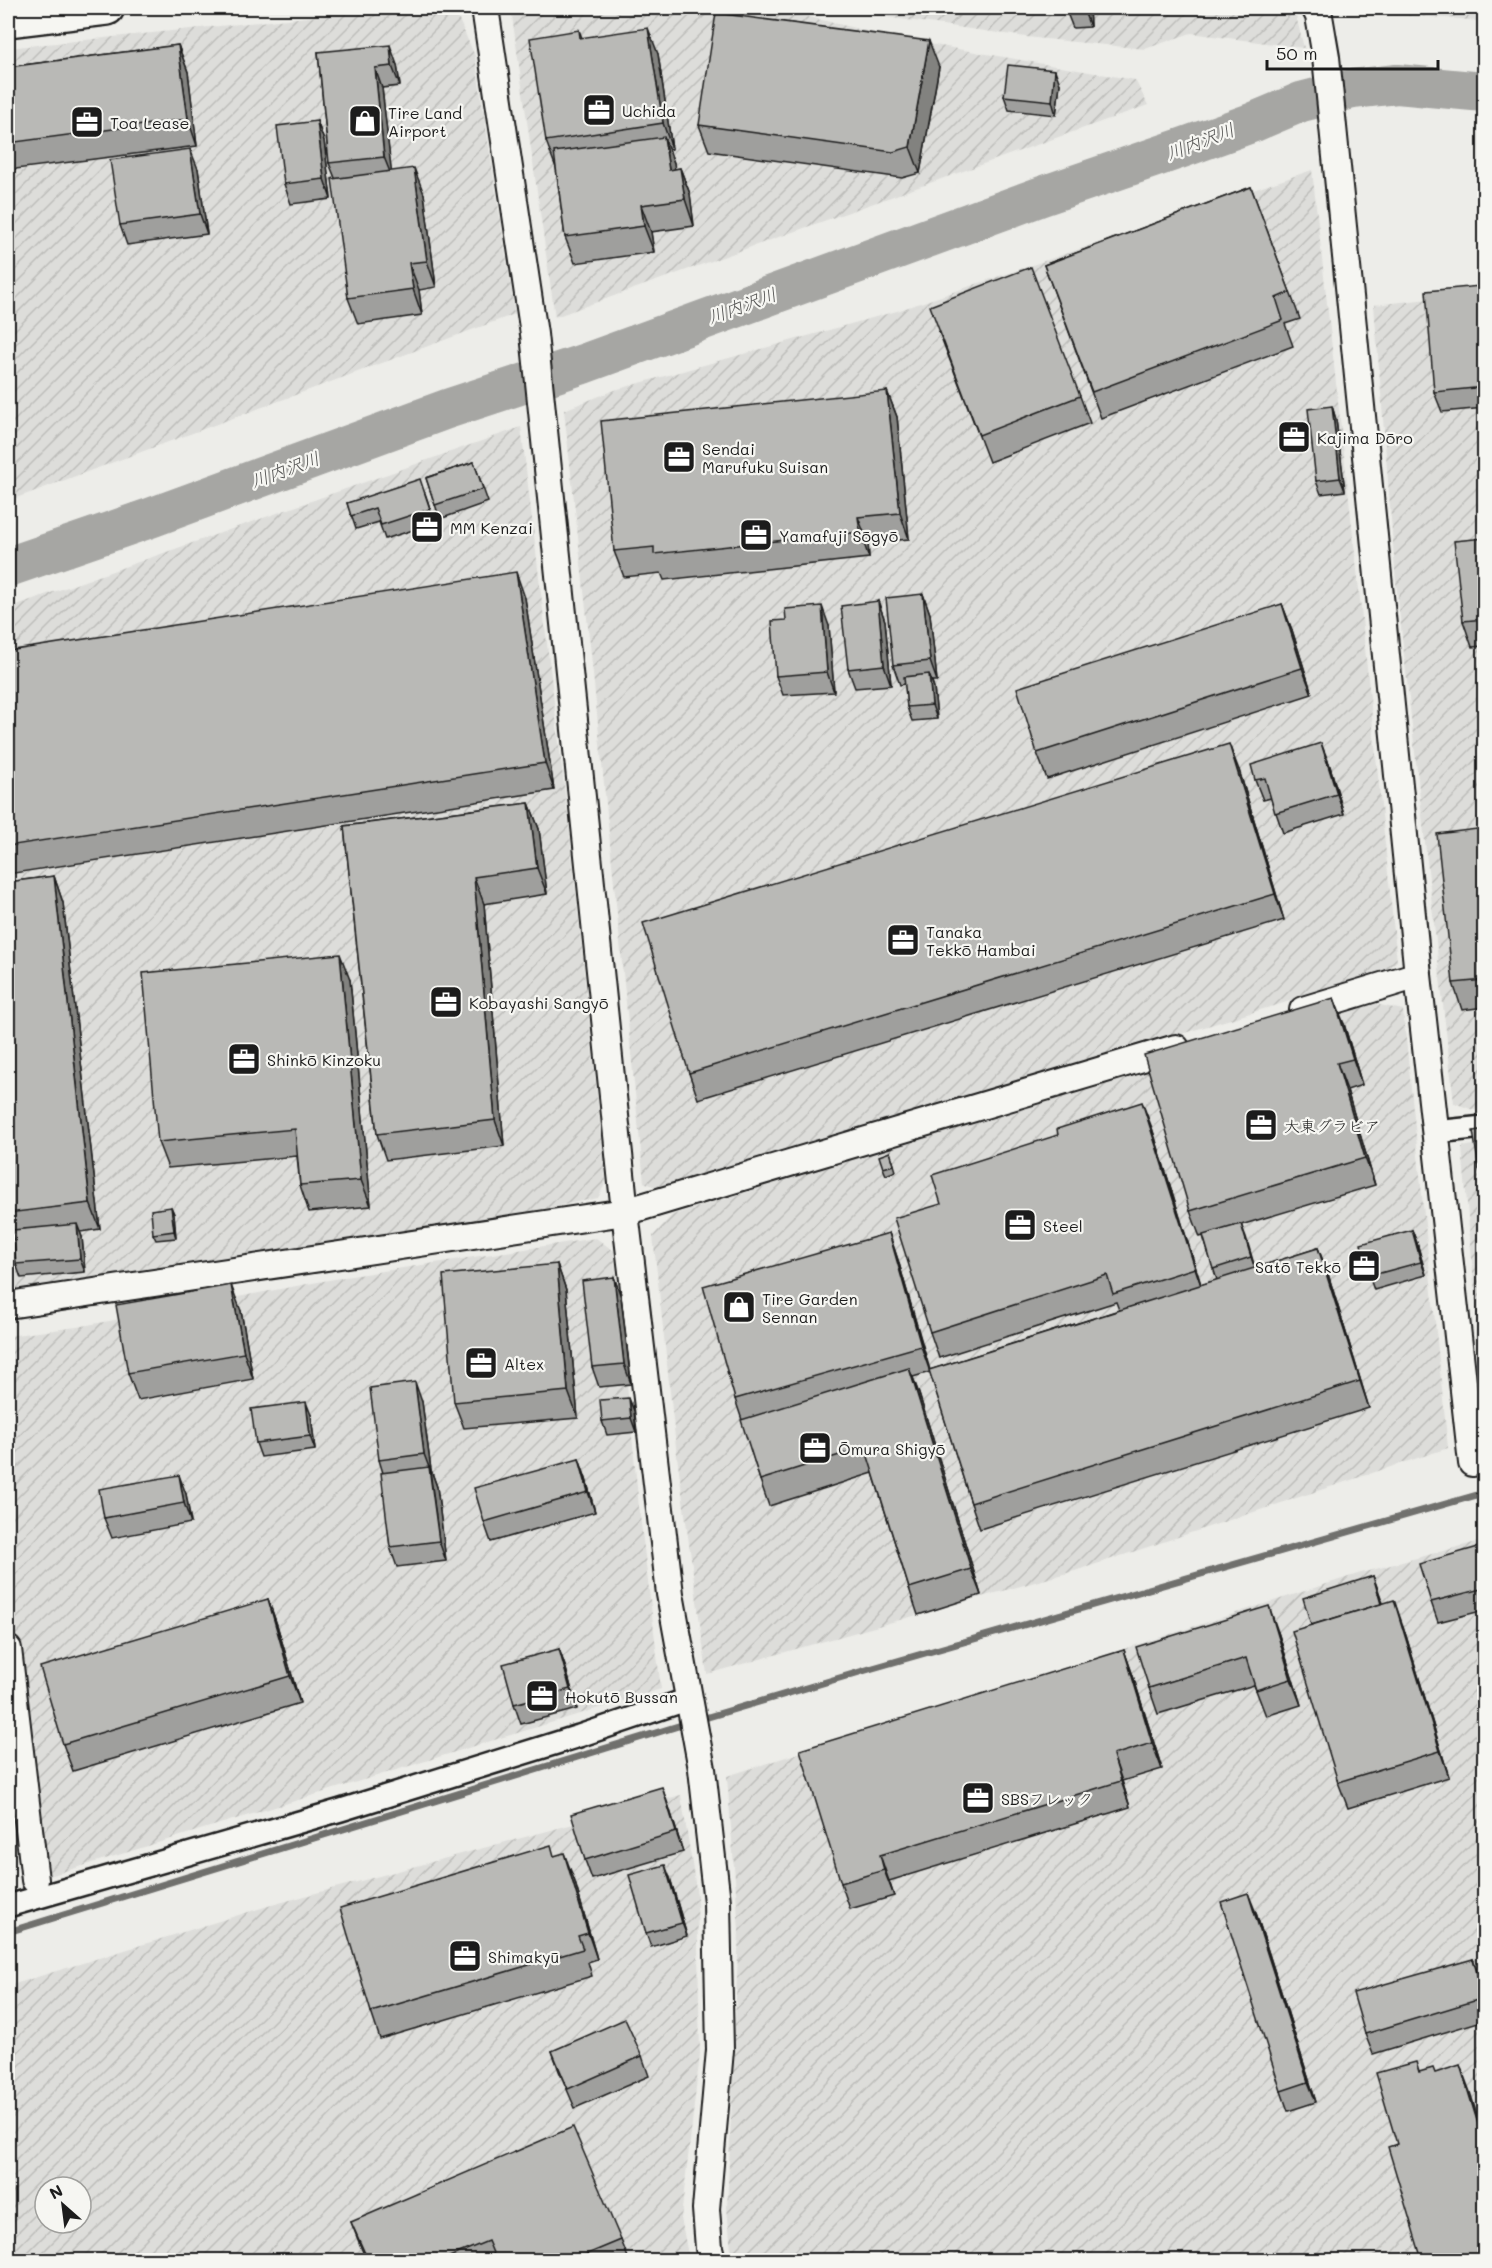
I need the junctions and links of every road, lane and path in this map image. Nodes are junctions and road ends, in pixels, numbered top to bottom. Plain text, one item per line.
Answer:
1 (107, 8) edge
2 (485, 8) edge
3 (1315, 8) edge
4 (8, 20) edge
5 (1418, 975) junction
6 (1280, 1017) edge
7 (1200, 1041) edge
8 (1485, 1127) edge
9 (1435, 1132) junction
10 (625, 1212) junction
11 (8, 1305) edge
12 (1472, 1463) dead end
13 (8, 1650) edge
14 (690, 1703) junction
15 (35, 1880) dead end
16 (8, 1906) edge
17 (712, 2260) edge

1 - 4 main road
2 - 10 street
3 - 5 street
5 - 6 street
5 - 9 street
7 - 10 street
8 - 9 street
9 - 12 street
10 - 11 street
10 - 14 street
13 - 15 street
14 - 16 street
14 - 17 street

